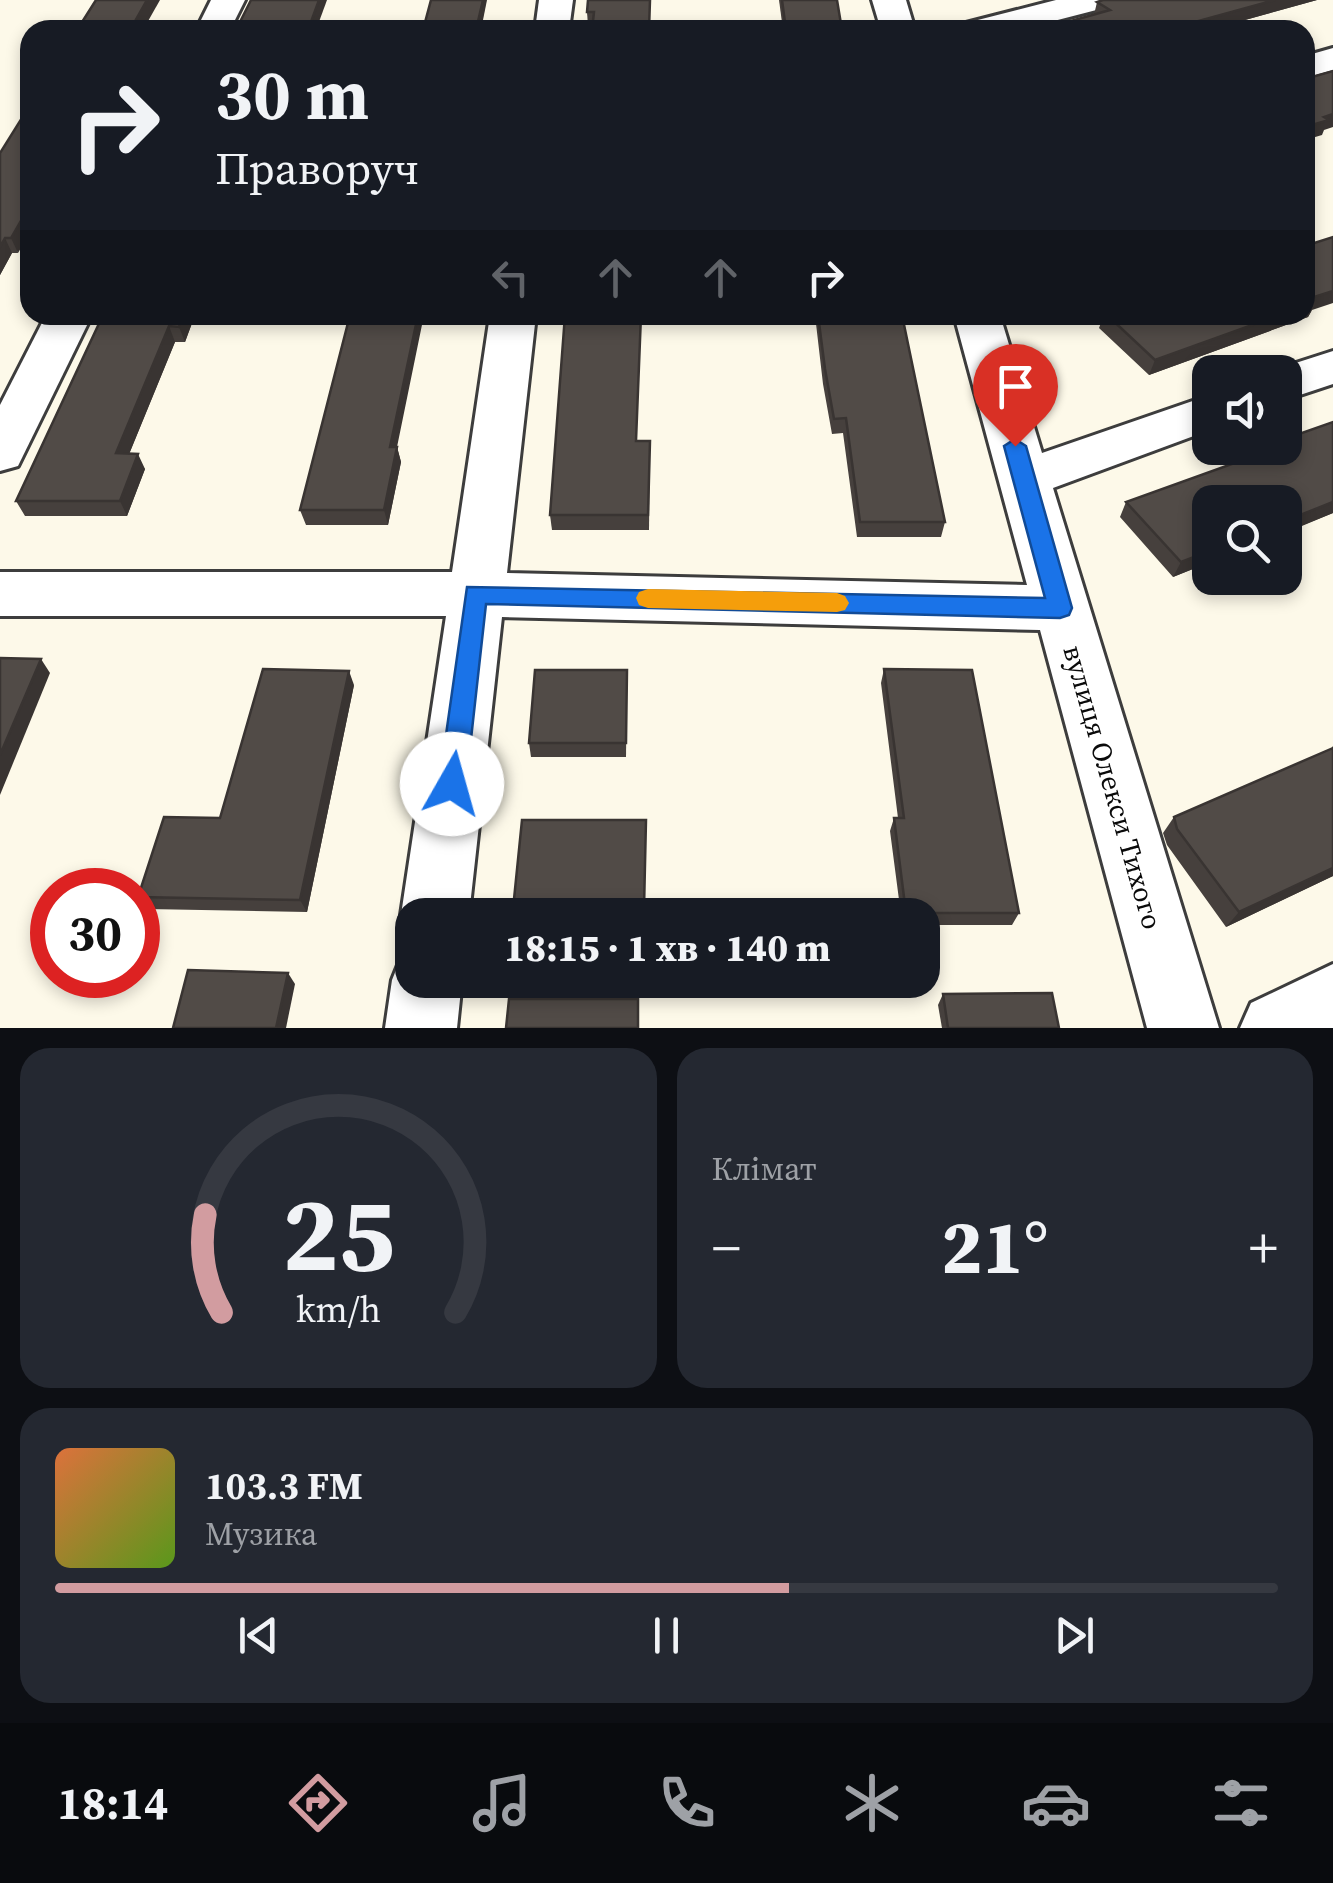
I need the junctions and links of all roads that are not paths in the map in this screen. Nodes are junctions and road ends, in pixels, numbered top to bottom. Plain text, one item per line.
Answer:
1 (1096, 0) edge
2 (1017, 20) edge
3 (64, 325) edge
4 (512, 325) edge
5 (979, 325) edge
6 (1333, 367) edge
7 (1302, 378) edge
8 (1192, 418) edge
9 (0, 452) edge
10 (1024, 479) junction
11 (0, 594) edge
12 (475, 594) junction
13 (1060, 608) junction
14 (437, 898) edge
15 (425, 998) edge
16 (1333, 1000) edge
17 (421, 1028) edge
18 (1183, 1028) edge
19 (1276, 1028) edge

1 - 2 street
3 - 9 street
4 - 12 street
5 - 10 street, вулиця Олекси Тихого
6 - 7 street
8 - 10 street
10 - 13 street, вулиця Олекси Тихого
11 - 12 street
12 - 13 street
12 - 14 street
13 - 18 street, вулиця Олекси Тихого
15 - 17 street
16 - 19 street

